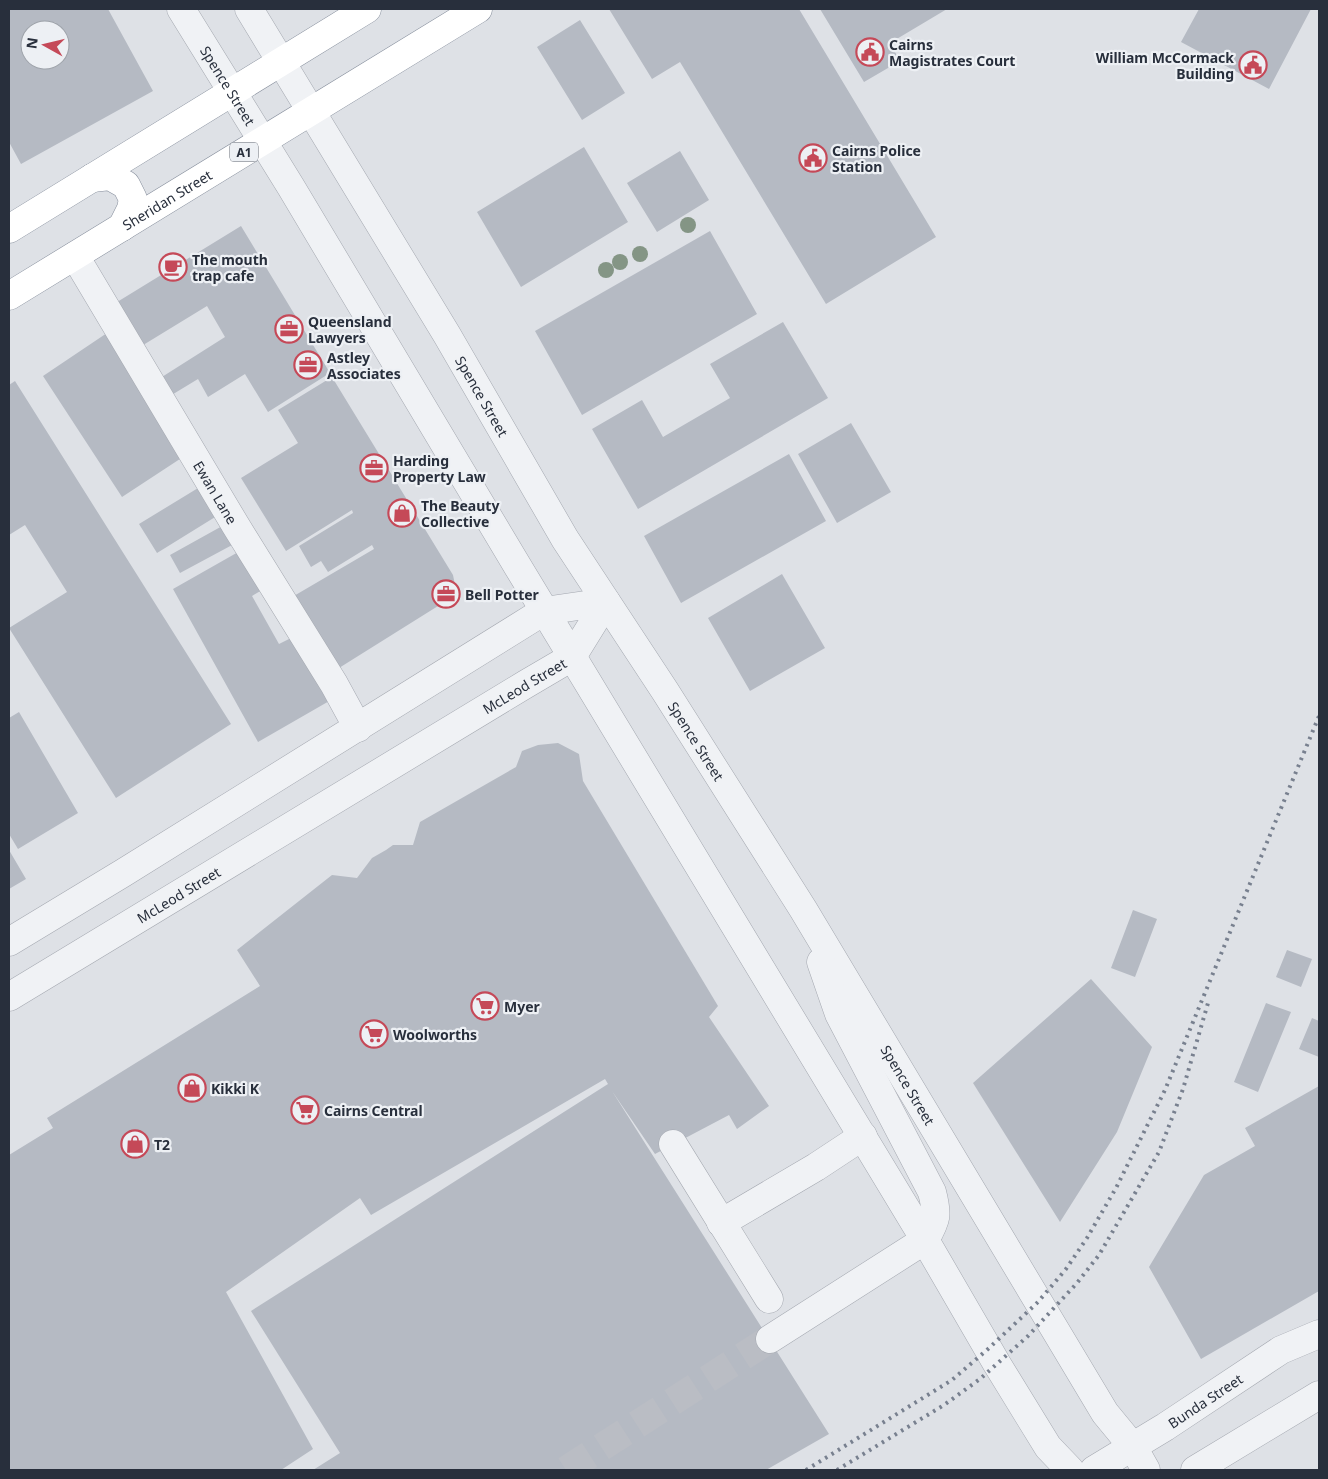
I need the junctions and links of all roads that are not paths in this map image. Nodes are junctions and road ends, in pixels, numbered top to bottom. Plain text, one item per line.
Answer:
1 (181, 9) edge
2 (249, 9) edge
3 (367, 9) edge
4 (478, 9) edge
5 (281, 61) junction
6 (232, 92) junction
7 (311, 111) junction
8 (262, 141) junction
9 (92, 178) junction
10 (10, 227) edge
11 (122, 227) junction
12 (75, 256) junction
13 (9, 296) edge
14 (606, 602) junction
15 (544, 611) junction
16 (572, 657) junction
17 (358, 728) junction
18 (802, 909) junction
19 (9, 942) edge
20 (9, 997) edge
21 (863, 1136) junction
22 (673, 1144) dead end
23 (721, 1223) junction
24 (925, 1240) junction
25 (769, 1299) dead end
26 (1319, 1334) edge
27 (770, 1338) tunnel mouth
28 (1319, 1395) edge
29 (1133, 1447) junction
30 (1070, 1470) edge
31 (1094, 1470) edge
32 (1146, 1470) edge
33 (1195, 1470) edge

1 - 6 street, Spence Street
2 - 5 street, Spence Street
3 - 5 highway
4 - 7 highway, Sheridan Street / A1
5 - 6 highway
5 - 7 street, Spence Street
6 - 8 street, Spence Street
6 - 9 highway
7 - 8 highway, Sheridan Street / A1
7 - 14 street, Spence Street
8 - 11 highway, Sheridan Street / A1
8 - 15 street, Spence Street
9 - 10 highway
9 - 11 highway
11 - 12 highway, Sheridan Street / A1
12 - 13 highway, Sheridan Street / A1
12 - 17 street, Ewan Lane
14 - 15 street
14 - 16 street, McLeod Street
14 - 18 street, Spence Street
15 - 16 street, Spence Street
15 - 17 street
16 - 20 street, McLeod Street
16 - 21 street, Spence Street
17 - 19 street
18 - 24 street
18 - 29 street, Spence Street
21 - 23 street
21 - 24 street, Spence Street
22 - 23 street
23 - 25 street
24 - 27 street
24 - 30 street, Spence Street
26 - 29 street, Bunda Street
28 - 33 street
29 - 31 street, Bunda Street
29 - 32 street, Spence Street

